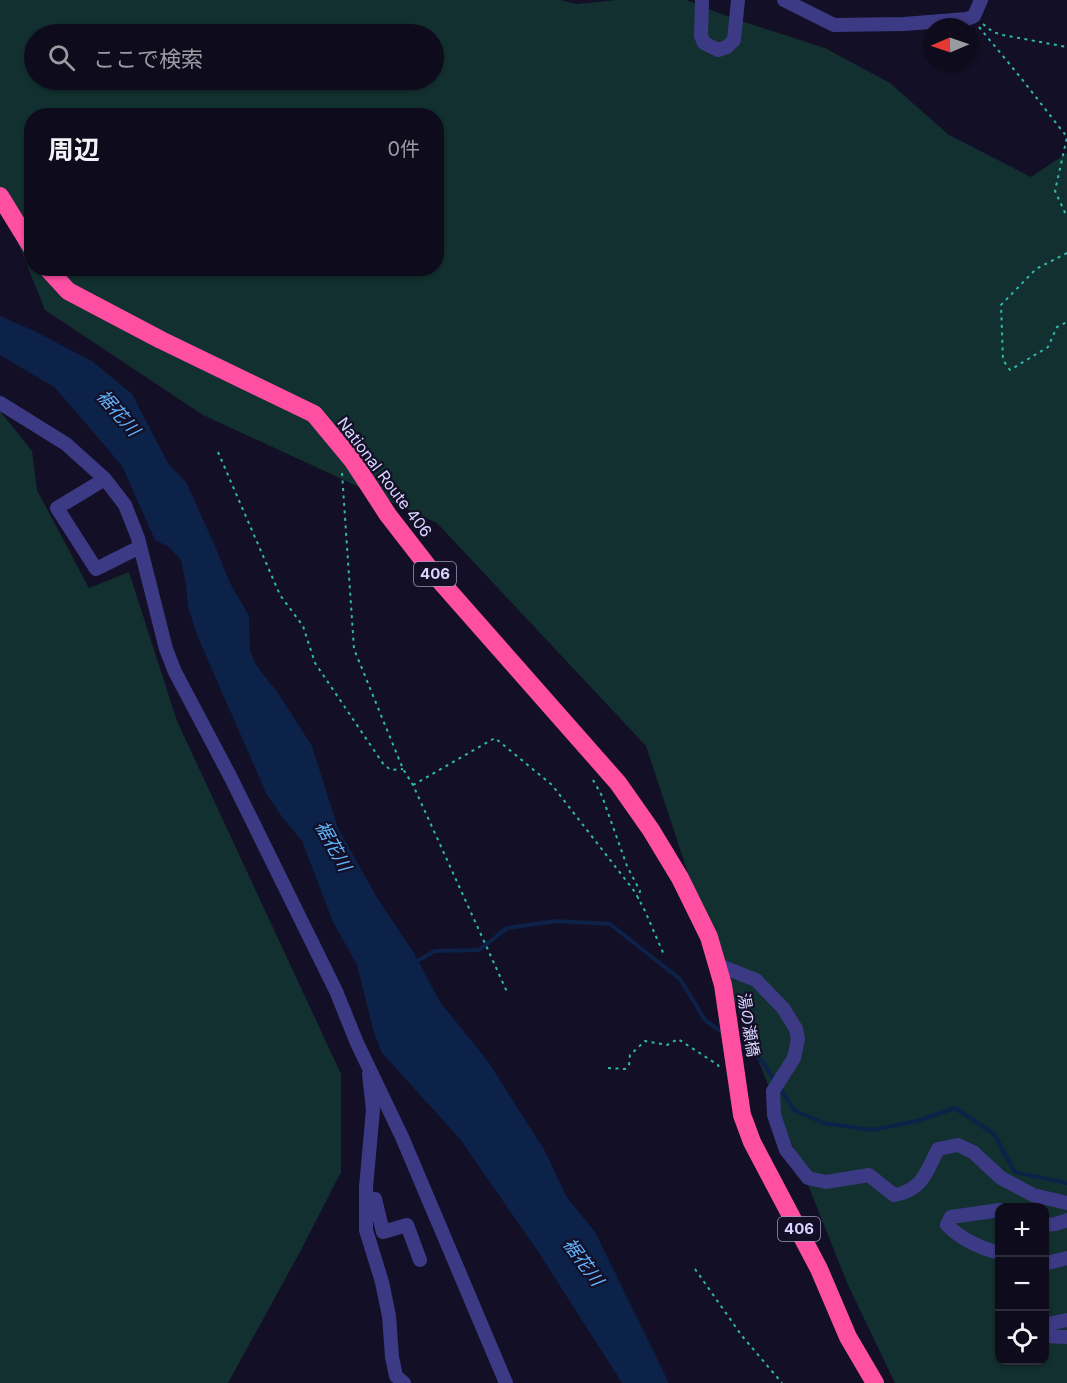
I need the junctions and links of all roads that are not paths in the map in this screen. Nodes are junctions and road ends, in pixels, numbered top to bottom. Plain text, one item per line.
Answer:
1 (702, 0) edge
2 (738, 0) edge
3 (784, 0) edge
4 (981, 0) edge
5 (0, 196) edge
6 (24, 235) edge
7 (54, 276) edge
8 (0, 403) edge
9 (105, 478) junction
10 (140, 547) junction
11 (718, 965) junction
12 (723, 985) joint
13 (367, 1063) junction
14 (366, 1198) junction
15 (1067, 1203) edge
16 (995, 1211) edge
17 (1067, 1220) edge
18 (1049, 1225) edge
19 (995, 1252) edge
20 (1067, 1258) edge
21 (420, 1260) dead end
22 (1049, 1263) edge
23 (1067, 1320) edge
24 (1049, 1324) edge
25 (1049, 1336) edge
26 (1067, 1336) edge
27 (404, 1383) edge
28 (506, 1383) edge
29 (875, 1383) edge

1 - 2 street
3 - 4 street
5 - 6 highway
7 - 11 highway, National Route 406 / 406
8 - 9 street
9 - 10 street
9 - 10 street
10 - 13 street
11 - 12 highway, National Route 406 / 406
11 - 15 street
12 - 29 highway, 湯の瀬橋 / 406
13 - 14 street
13 - 28 street
14 - 21 street
14 - 27 street
16 - 19 street
17 - 18 street
20 - 22 street
23 - 24 street
25 - 26 street

